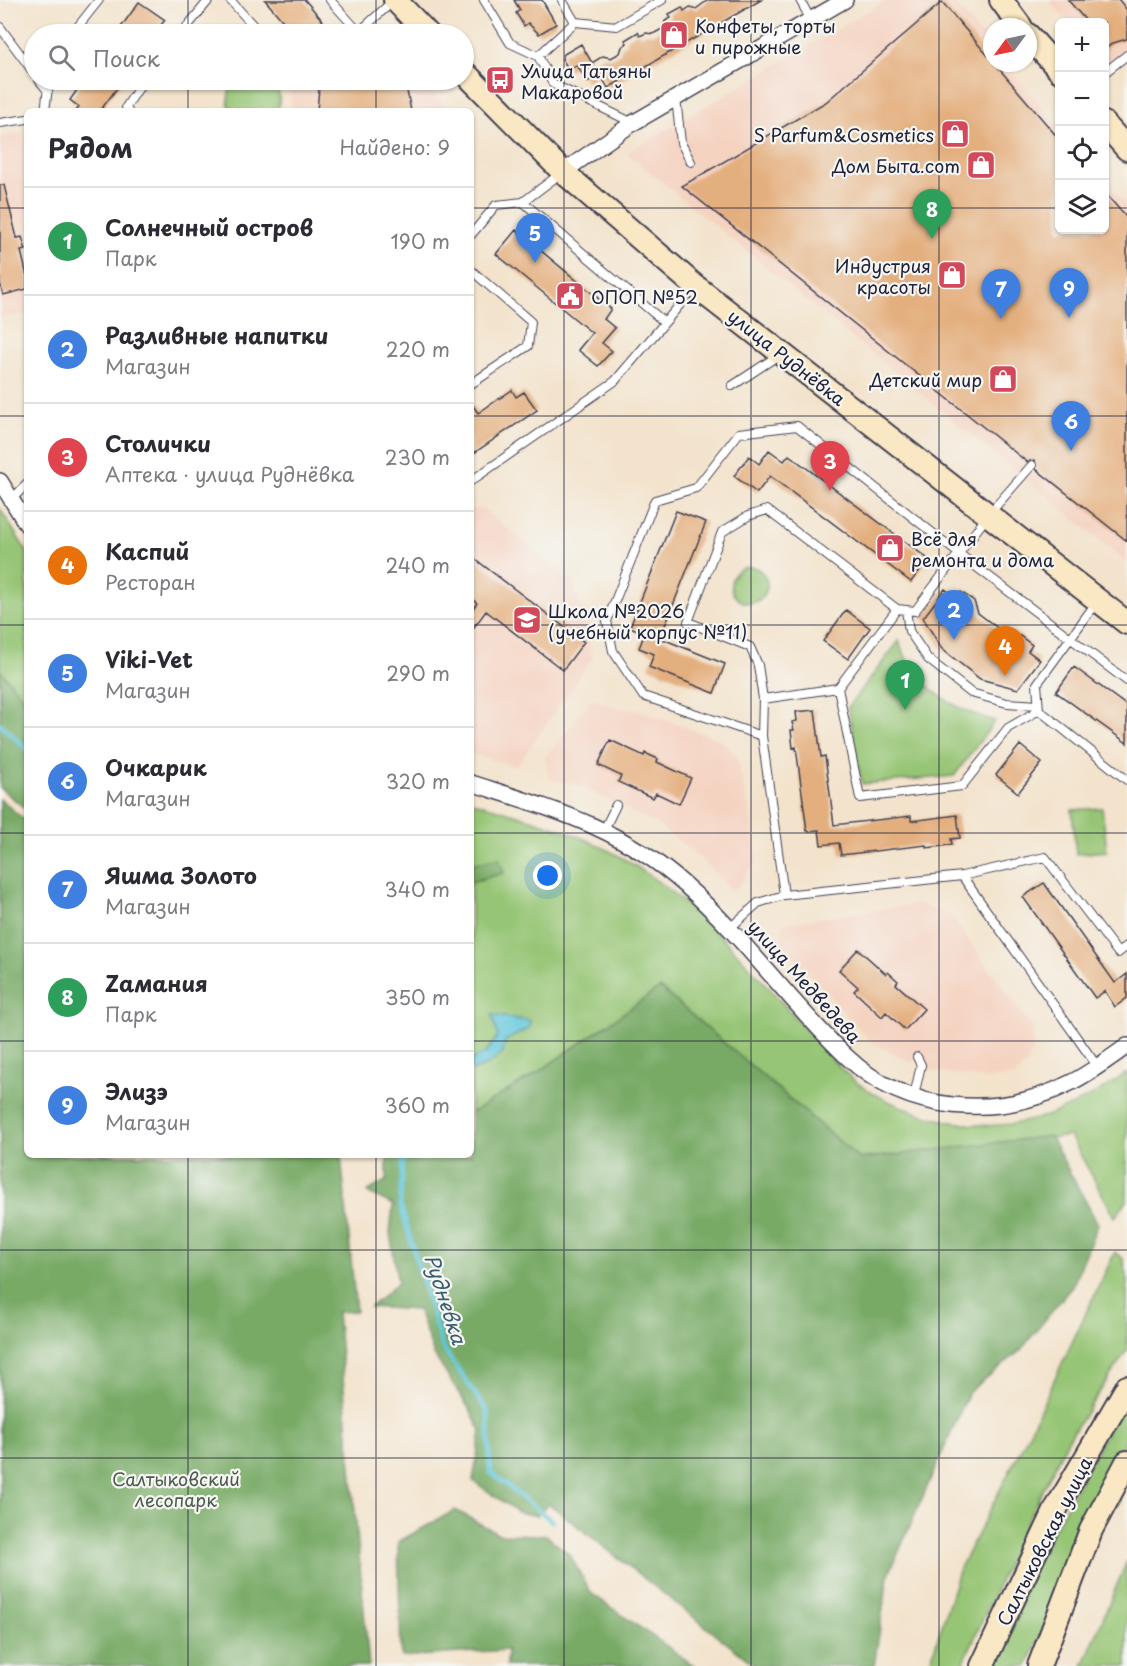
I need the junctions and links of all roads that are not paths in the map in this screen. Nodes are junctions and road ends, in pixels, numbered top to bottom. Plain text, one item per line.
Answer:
1 (99, 0) edge
2 (209, 0) edge
3 (230, 0) edge
4 (330, 0) edge
5 (394, 0) edge
6 (484, 0) edge
7 (562, 0) edge
8 (663, 0) edge
9 (800, 0) edge
10 (845, 0) edge
11 (1001, 0) edge
12 (1014, 18) edge
13 (811, 20) junction
14 (575, 22) junction
15 (80, 24) edge
16 (189, 24) edge
17 (252, 24) edge
18 (350, 24) edge
19 (368, 24) edge
20 (418, 24) edge
21 (0, 27) edge
22 (1037, 45) edge
23 (538, 56) junction
24 (1127, 56) edge
25 (24, 59) edge
26 (1055, 66) edge
27 (1105, 72) edge
28 (474, 82) edge
29 (137, 90) edge
30 (48, 91) edge
31 (676, 98) junction
32 (45, 108) edge
33 (126, 108) edge
34 (24, 119) edge
35 (0, 123) edge
36 (633, 123) junction
37 (1107, 126) edge
38 (1127, 149) edge
39 (691, 162) dead end
40 (563, 172) junction
41 (523, 202) junction
42 (474, 231) edge
43 (474, 273) edge
44 (695, 286) junction
45 (664, 322) junction
46 (780, 354) junction
47 (474, 382) edge
48 (732, 386) dead end
49 (1032, 465) dead end
50 (474, 479) edge
51 (0, 481) edge
52 (24, 487) edge
53 (10, 501) junction
54 (989, 514) junction
55 (24, 521) edge
56 (958, 553) junction
57 (1098, 600) junction
58 (902, 609) junction
59 (1127, 622) edge
60 (1071, 637) junction
61 (1127, 681) edge
62 (838, 688) junction
63 (763, 699) junction
64 (1038, 707) junction
65 (762, 736) junction
66 (1127, 780) edge
67 (474, 784) edge
68 (616, 805) dead end
69 (604, 830) junction
70 (962, 876) junction
71 (784, 895) junction
72 (730, 928) junction
73 (1127, 946) edge
74 (1127, 1046) edge
75 (917, 1058) dead end
76 (1097, 1066) junction
77 (914, 1096) junction
78 (1127, 1387) edge
79 (1127, 1462) edge
80 (982, 1666) edge
81 (1039, 1666) edge

1 - 15 lane
2 - 16 lane
3 - 17 lane
4 - 18 lane
5 - 19 lane
5 - 20 street
6 - 23 lane
7 - 14 lane
8 - 14 lane
9 - 13 lane
10 - 13 street
11 - 12 street
13 - 31 street
14 - 23 lane
21 - 25 lane
22 - 26 street
23 - 36 lane
24 - 27 lane
28 - 40 street, улица Руднёвка
29 - 33 lane
30 - 32 lane
31 - 36 street
31 - 39 lane
34 - 35 lane
36 - 40 street
37 - 38 street
40 - 41 lane
40 - 44 street, улица Руднёвка
41 - 42 lane
41 - 45 lane
43 - 47 lane
44 - 45 lane
44 - 46 street, улица Руднёвка
45 - 50 lane
46 - 48 lane
46 - 54 street, улица Руднёвка
49 - 54 lane
51 - 53 street
52 - 53 lane
53 - 55 street
54 - 56 lane
54 - 57 street, улица Руднёвка
56 - 58 lane
56 - 60 lane
56 - 65 lane
57 - 59 street, улица Руднёвка
57 - 60 lane
58 - 62 lane
58 - 63 lane
58 - 64 lane
60 - 61 lane
60 - 64 lane
62 - 63 lane
62 - 64 lane
63 - 65 lane
64 - 66 lane
65 - 71 lane
67 - 69 street, улица Медведева
68 - 69 lane
69 - 72 street, улица Медведева
70 - 71 lane
70 - 73 lane
70 - 76 lane
71 - 72 lane
72 - 77 street, улица Медведева
74 - 76 street, улица Медведева
75 - 77 lane
76 - 77 street, улица Медведева
78 - 80 street, Салтыковская улица
79 - 81 street, Салтыковская улица

